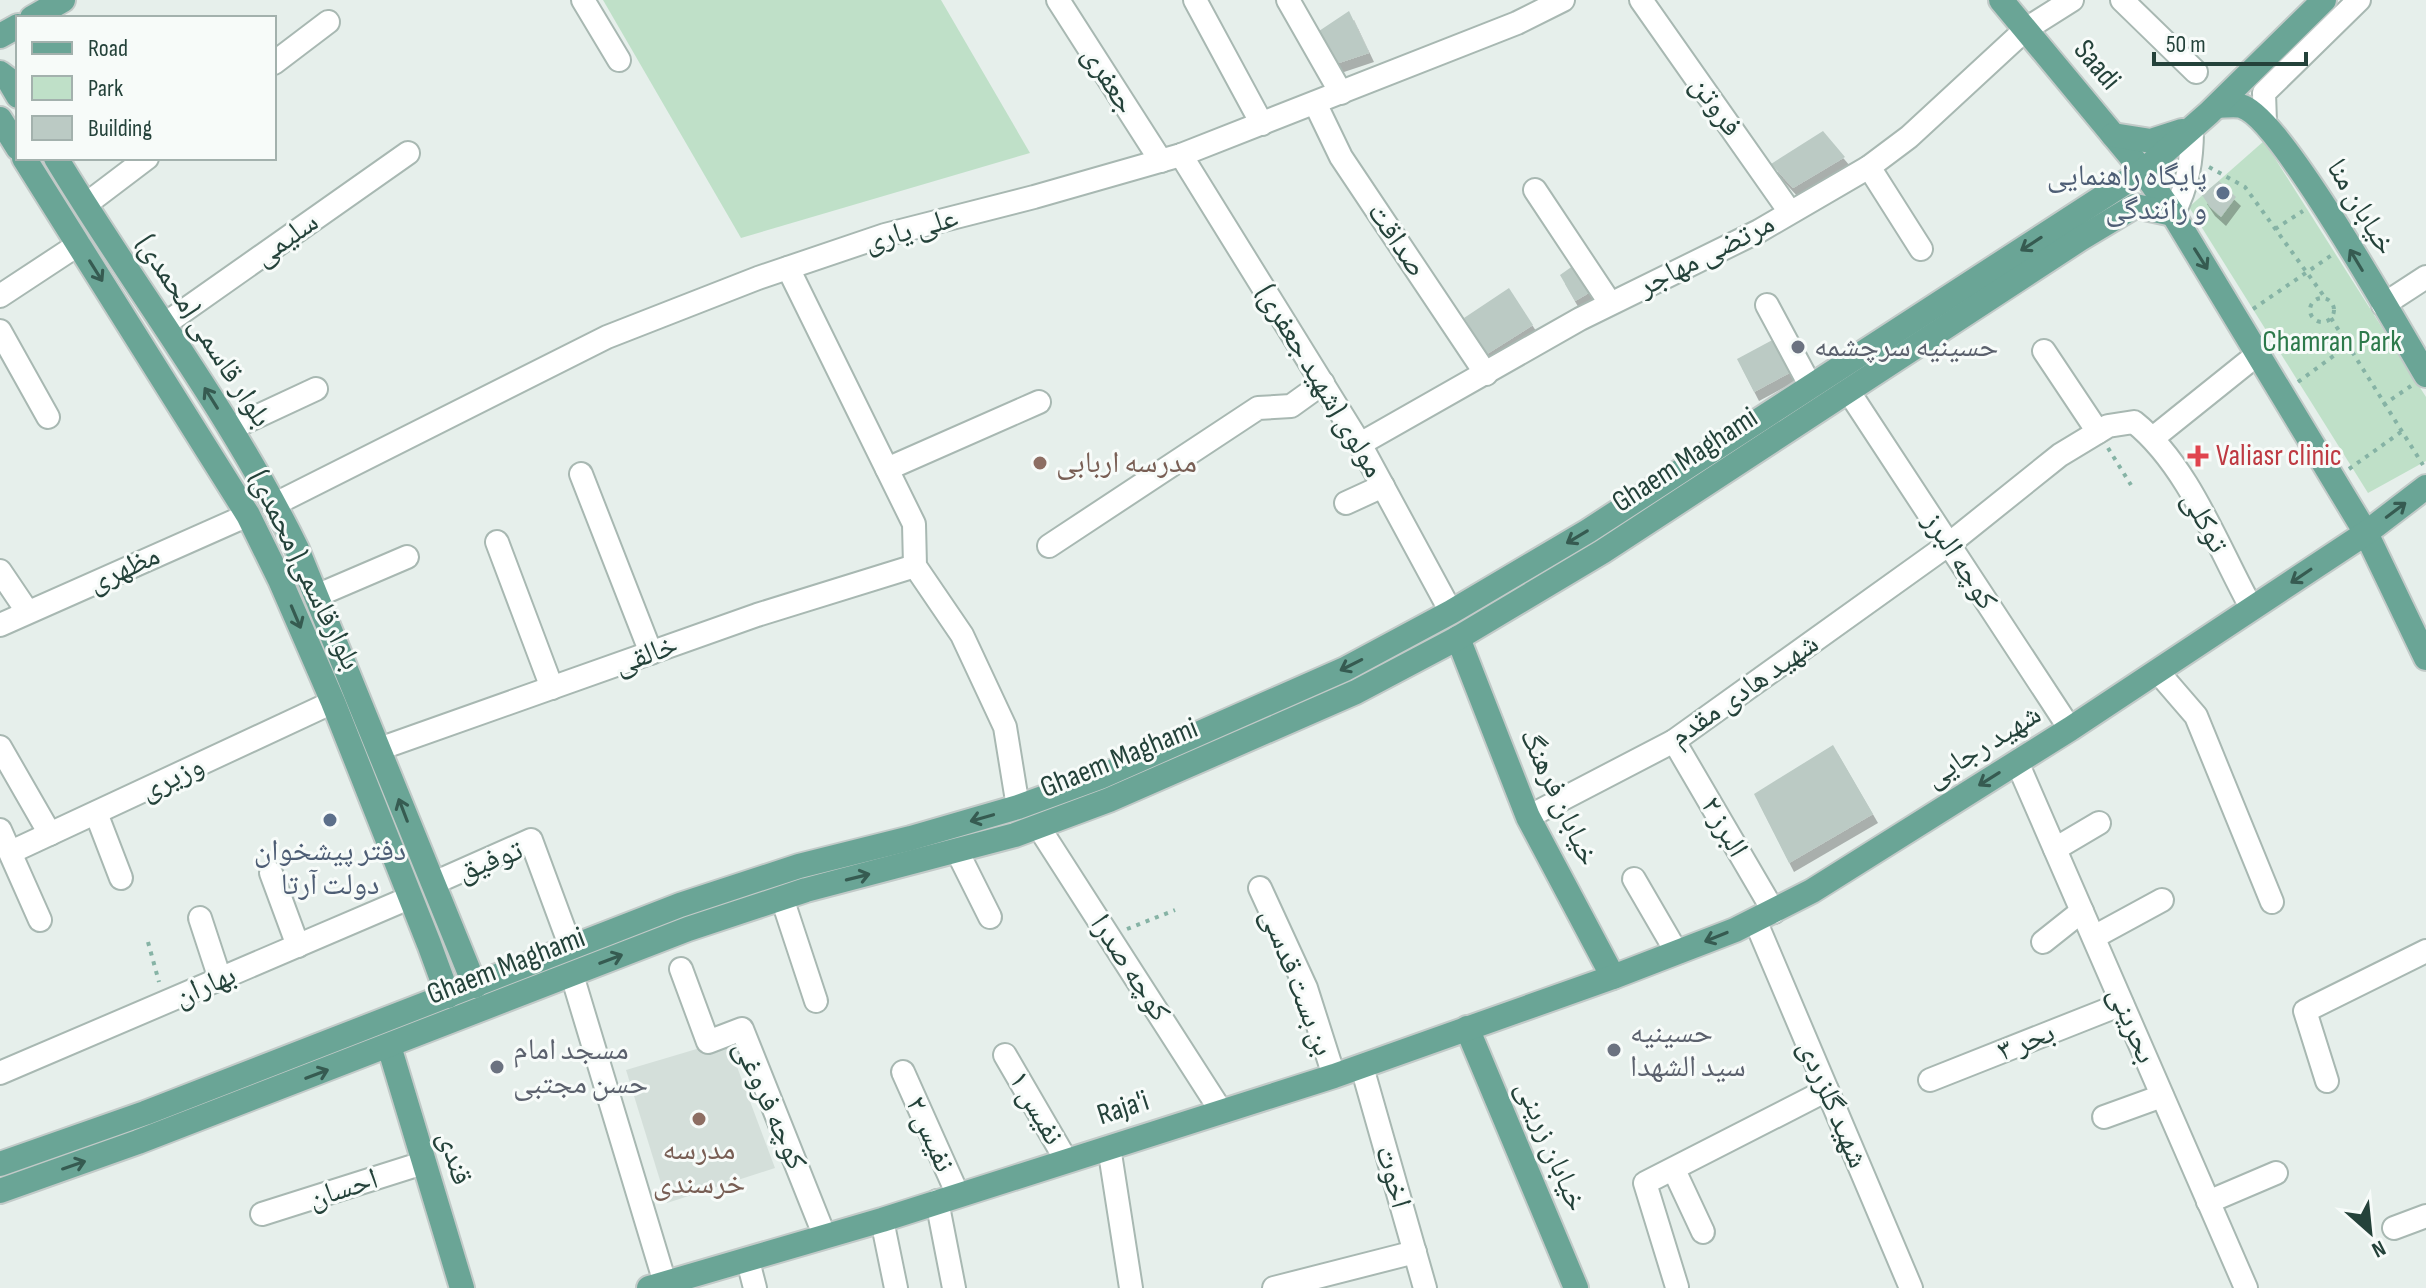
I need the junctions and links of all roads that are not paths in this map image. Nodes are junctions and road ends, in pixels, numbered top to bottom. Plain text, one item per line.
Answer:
1 (583, 0) edge
2 (1058, 0) edge
3 (1195, 0) edge
4 (1288, 0) edge
5 (1563, 0) edge
6 (1641, 0) edge
7 (2001, 0) edge
8 (2072, 0) edge
9 (2122, 0) edge
10 (2324, 0) edge
11 (2359, 0) edge
12 (328, 22) dead end
13 (2026, 29) junction
14 (619, 60) dead end
15 (276, 61) edge
16 (2196, 72) dead end
17 (0, 73) edge
18 (16, 93) edge
19 (1341, 93) junction
20 (1315, 103) junction
21 (2217, 106) junction
22 (2265, 122) junction
23 (1262, 124) junction
24 (2192, 129) junction
25 (2113, 135) junction
26 (408, 153) dead end
27 (1171, 158) junction
28 (25, 160) edge
29 (57, 160) edge
30 (144, 160) edge
31 (1869, 167) junction
32 (2143, 171) junction
33 (1535, 190) dead end
34 (85, 205) junction
35 (1790, 212) junction
36 (2173, 214) junction
37 (79, 244) junction
38 (1921, 249) dead end
39 (788, 268) junction
40 (2426, 277) edge
41 (0, 296) edge
42 (1610, 303) junction
43 (1767, 305) dead end
44 (2383, 305) junction
45 (165, 324) junction
46 (0, 331) edge
47 (2044, 351) dead end
48 (2259, 353) junction
49 (1486, 374) junction
50 (2421, 379) edge
51 (1323, 383) junction
52 (1811, 387) junction
53 (316, 389) dead end
54 (1849, 392) junction
55 (1039, 402) dead end
56 (48, 417) dead end
57 (230, 429) junction
58 (2098, 432) junction
59 (2153, 438) junction
60 (1360, 444) junction
61 (887, 469) junction
62 (581, 474) dead end
63 (1383, 486) junction
64 (2426, 487) edge
65 (1346, 503) dead end
66 (275, 504) junction
67 (1623, 508) junction
68 (248, 515) junction
69 (1637, 529) junction
70 (2366, 533) junction
71 (497, 542) dead end
72 (1949, 544) junction
73 (1049, 546) dead end
74 (407, 557) dead end
75 (915, 566) junction
76 (0, 571) edge
77 (316, 596) junction
78 (2252, 609) junction
79 (27, 611) junction
80 (1451, 612) junction
81 (0, 625) edge
82 (1458, 638) junction
83 (651, 653) junction
84 (2426, 658) edge
85 (2158, 672) junction
86 (552, 688) junction
87 (333, 702) junction
88 (2070, 729) junction
89 (1674, 741) junction
90 (0, 747) edge
91 (379, 749) junction
92 (2017, 762) junction
93 (1018, 807) junction
94 (96, 813) junction
95 (1528, 817) junction
96 (2099, 823) dead end
97 (1038, 826) junction
98 (0, 830) edge
99 (50, 834) junction
100 (911, 838) junction
101 (2055, 849) junction
102 (957, 851) junction
103 (11, 852) junction
104 (918, 862) junction
105 (271, 873) dead end
106 (121, 878) dead end
107 (1634, 879) dead end
108 (434, 883) junction
109 (1260, 888) dead end
110 (409, 898) junction
111 (782, 898) junction
112 (2162, 900) dead end
113 (2272, 902) dead end
114 (2082, 911) junction
115 (1764, 916) junction
116 (990, 917) dead end
117 (200, 918) dead end
118 (40, 920) dead end
119 (454, 934) junction
120 (2094, 937) junction
121 (2043, 942) dead end
122 (429, 944) junction
123 (298, 946) junction
124 (571, 948) junction
125 (2426, 951) edge
126 (1677, 953) junction
127 (681, 969) dead end
128 (572, 975) junction
129 (1613, 977) junction
130 (220, 979) junction
131 (475, 986) junction
132 (448, 996) junction
133 (816, 1001) dead end
134 (2122, 1004) junction
135 (1467, 1028) junction
136 (389, 1046) junction
137 (1005, 1055) dead end
138 (1362, 1067) junction
139 (903, 1072) dead end
140 (0, 1073) edge
141 (1334, 1076) junction
142 (1930, 1080) dead end
143 (2327, 1081) dead end
144 (1827, 1090) junction
145 (2162, 1096) junction
146 (1221, 1111) junction
147 (2104, 1117) dead end
148 (150, 1125) junction
149 (1109, 1147) junction
150 (1066, 1160) junction
151 (423, 1163) junction
152 (0, 1164) edge
153 (1674, 1170) junction
154 (2276, 1173) dead end
155 (0, 1191) edge
156 (948, 1198) junction
157 (2208, 1202) junction
158 (262, 1214) dead end
159 (2426, 1216) edge
160 (882, 1220) junction
161 (2394, 1228) dead end
162 (1703, 1232) dead end
163 (825, 1237) junction
164 (1415, 1252) junction
165 (748, 1261) junction
166 (1320, 1282) edge
167 (657, 1286) edge
168 (1677, 1287) edge
169 (462, 1288) edge
170 (755, 1288) edge
171 (896, 1288) edge
172 (954, 1288) edge
173 (1131, 1288) edge
174 (1274, 1288) edge
175 (1425, 1288) edge
176 (1576, 1288) edge
177 (1911, 1288) edge
178 (2246, 1288) edge

1 - 14 street
2 - 27 street, جعفری
3 - 23 street
4 - 19 street
5 - 19 street, علی یاری
6 - 35 street, فروتن
7 - 13 main road, Saadi
8 - 13 street, مرتضی مهاجر
9 - 16 street
10 - 21 main road, Ghaem Maghami
11 - 22 street
12 - 15 street
13 - 25 main road, Saadi
13 - 31 street, مرتضی مهاجر
17 - 18 main road
19 - 20 street, علی یاری
20 - 23 street, علی یاری
20 - 49 street, صداقت
21 - 22 main road, خیابان منا
21 - 24 main road, Ghaem Maghami
44 -> 22 main road, خیابان منا
23 - 27 street, علی یاری
24 - 25 main road
24 - 32 main road, Ghaem Maghami
24 - 36 street
25 - 32 main road, Saadi
26 - 45 street, سلیمی
27 - 39 street, علی یاری
27 - 51 street, مولوی (شهید جعفری)
28 - 37 main road, بلوارقاسمی( محمدی)
29 - 34 main road, بلوار قاسمی (محمدی)
30 - 34 street
31 - 35 street, مرتضی مهاجر
31 - 38 street
32 - 36 main road, Saadi
32 -> 52 main road, Ghaem Maghami
33 - 42 street
34 - 45 main road, بلوار قاسمی (محمدی)
35 - 42 street, مرتضی مهاجر
36 -> 48 main road, Saadi
36 - 54 main road, Ghaem Maghami
37 - 41 street
37 -> 68 main road, بلوارقاسمی( محمدی)
39 - 61 street
39 - 66 street, علی یاری
40 - 44 street
42 - 49 street, مرتضی مهاجر
43 - 52 street
44 - 50 main road, خیابان منا
57 -> 45 main road, بلوار قاسمی (محمدی)
46 - 56 street
47 - 58 street
48 - 59 street
48 - 70 main road, Saadi
49 - 60 street, مرتضی مهاجر
51 - 60 street, مولوی (شهید جعفری)
51 - 73 street
52 - 67 main road, Ghaem Maghami
53 - 57 street
54 - 69 main road, Ghaem Maghami
54 - 72 street, کوچه البرز
55 - 61 street
57 - 66 main road, بلوار قاسمی (محمدی)
58 - 59 street, شهید هادی مقدم
58 - 72 street, شهید هادی مقدم
59 - 78 street, توکلی
60 - 63 street, مولوی (شهید جعفری)
61 - 75 street
62 - 83 street
63 - 65 street
63 - 80 street, مولوی (شهید جعفری)
70 -> 64 main road, شهید رجایی
66 - 68 main road
66 - 77 main road, بلوار قاسمی (محمدی)
67 - 69 main road
67 -> 80 main road, Ghaem Maghami
68 - 79 street, مظهری
68 -> 87 main road, بلوارقاسمی( محمدی)
69 - 82 main road, Ghaem Maghami
70 -> 78 main road, شهید رجایی
70 - 84 main road, Saadi
71 - 86 street
72 - 88 street, کوچه البرز
72 - 89 street, شهید هادی مقدم
74 - 77 street
75 - 83 street, خالقی
75 - 93 street
76 - 79 street
77 - 91 main road, بلوار قاسمی (محمدی)
78 - 85 main road, شهید رجایی
79 - 81 street, مظهری
80 -> 93 main road, Ghaem Maghami
82 - 95 main road, خیابان فرهنگ
82 - 97 main road, Ghaem Maghami
83 - 86 street, خالقی
85 - 88 main road, شهید رجایی
85 - 113 street
86 - 91 street, خالقی
87 - 94 street, وزیری
87 - 110 main road, بلوارقاسمی( محمدی)
88 - 92 main road, شهید رجایی
89 - 95 street, شهید هادی مقدم
89 - 115 street, البرز ۲
90 - 99 street
108 -> 91 main road, بلوار قاسمی (محمدی)
92 - 101 street, بحرینی
92 -> 115 main road, شهید رجایی
93 -> 100 main road, Ghaem Maghami
94 - 99 street, وزیری
94 - 106 street
95 - 129 main road, خیابان فرهنگ
96 - 101 street
97 - 102 main road, Ghaem Maghami
97 - 146 street, کوچه صدرا
98 - 103 street
99 - 103 street, وزیری
100 - 104 main road
100 - 124 main road, Ghaem Maghami
101 - 114 street, بحرینی
102 - 104 main road, Ghaem Maghami
102 - 116 street
103 - 118 street
111 -> 104 main road, Ghaem Maghami
105 - 123 street
107 - 126 street
108 - 119 main road, بلوار قاسمی (محمدی)
108 - 124 street, توفیق
109 - 141 street, بن بست قدسی
110 - 122 main road, بلوارقاسمی( محمدی)
110 - 123 street, بهاران
128 -> 111 main road, Ghaem Maghami
111 - 133 street
112 - 120 street
114 - 120 street, بحرینی
114 - 121 street
115 -> 126 main road, شهید رجایی
115 - 144 street, شهید گلزردی
117 - 130 street
119 - 122 main road
119 - 131 main road, بلوار قاسمی (محمدی)
120 - 134 street, بحرینی
122 - 132 main road, بلوارقاسمی( محمدی)
123 - 130 street, بهاران
124 - 131 main road, Ghaem Maghami
125 - 143 street
126 - 129 main road, شهید رجایی
127 - 163 street, کوچه فروغی
128 - 136 main road, Ghaem Maghami
128 - 167 street
129 - 135 main road, Raja'i
130 - 140 street, بهاران
131 - 132 main road, Ghaem Maghami
132 - 148 main road, Ghaem Maghami
134 - 142 street, بحر ۳
134 - 145 street, بحرینی
135 - 138 main road, Raja'i
135 - 176 main road, خیابان زرینی
148 -> 136 main road, Ghaem Maghami
136 - 151 main road, قندی
137 - 150 street, نفیس ‍۱
138 - 141 main road, Raja'i
138 - 164 street, اخوت
139 - 156 street, نفیس ۲
141 - 146 main road, Raja'i
144 - 153 street
144 - 177 street, شهید گلزردی
145 - 147 street
145 - 157 street, بحرینی
146 - 149 main road, Raja'i
148 - 152 main road, Ghaem Maghami
155 -> 148 main road, Ghaem Maghami
149 - 150 main road, Raja'i
149 - 173 street
150 - 156 main road, Raja'i
151 - 158 street, احسان
151 - 169 main road, قندی
153 - 162 street
153 - 168 street
154 - 157 street
156 - 160 main road, Raja'i
156 - 172 street, نفیس ۲
157 - 178 street, بحرینی
159 - 161 street
160 - 163 main road, Raja'i
160 - 171 street
163 - 165 main road, Raja'i
164 - 166 street
164 - 175 street, اخوت
165 - 167 main road, Raja'i
165 - 170 street
166 - 174 street

